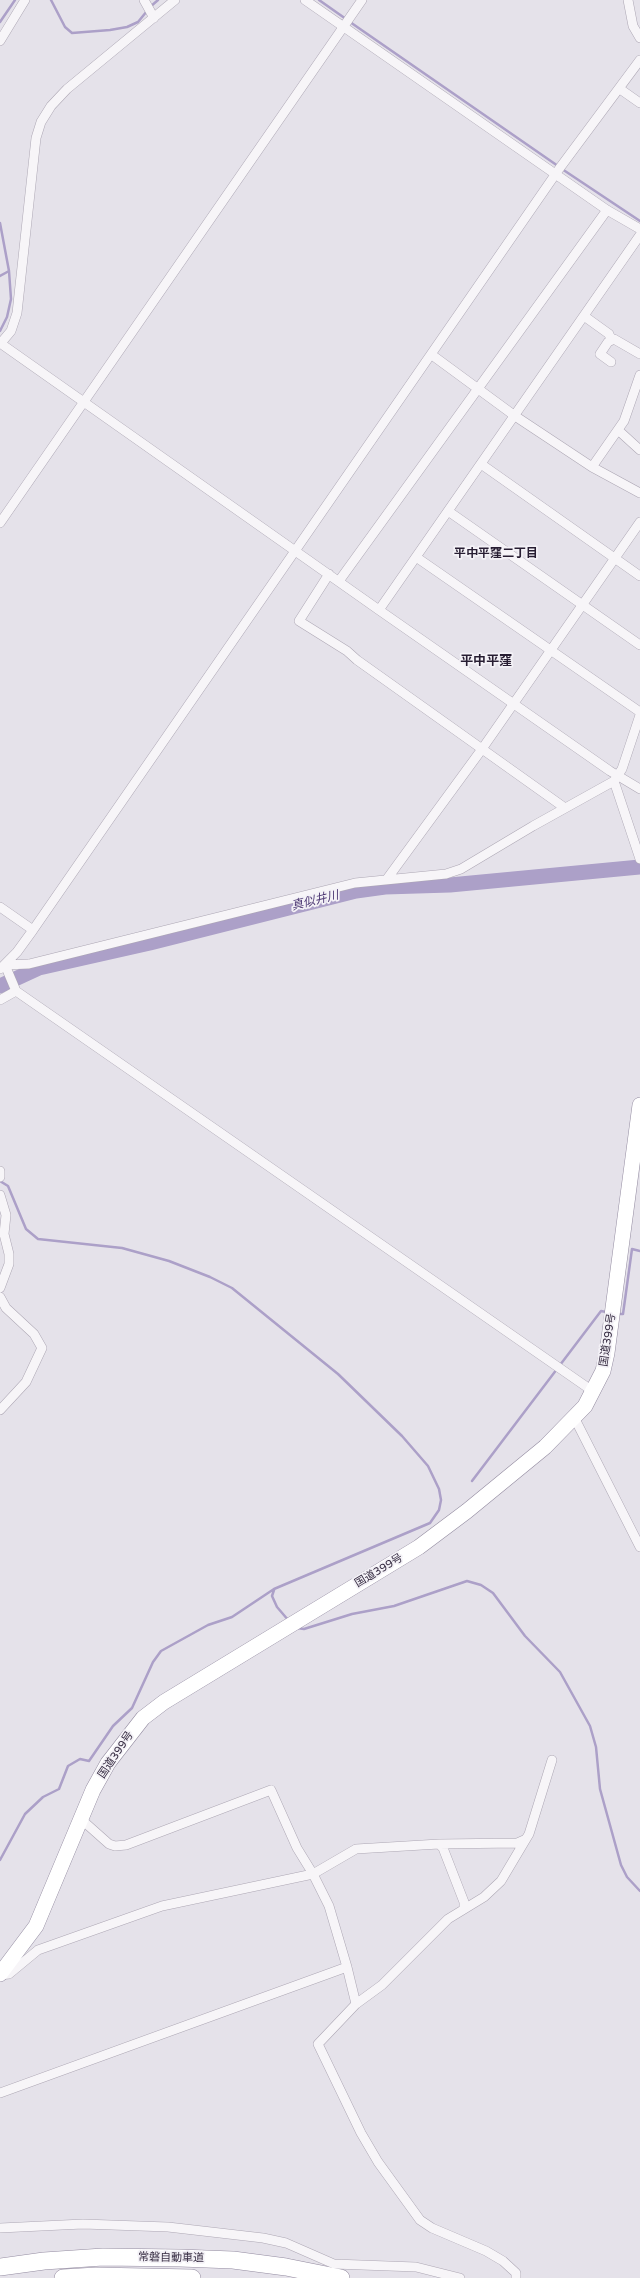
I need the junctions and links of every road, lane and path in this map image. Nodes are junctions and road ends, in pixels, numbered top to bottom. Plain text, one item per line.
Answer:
1 (25, 0) edge
2 (144, 0) edge
3 (176, 0) edge
4 (305, 0) edge
5 (362, 0) edge
6 (628, 0) edge
7 (154, 18) junction
8 (347, 22) junction
9 (640, 38) edge
10 (0, 41) edge
11 (640, 60) edge
12 (620, 89) junction
13 (640, 103) edge
14 (559, 169) junction
15 (607, 210) junction
16 (640, 230) edge
17 (640, 235) edge
18 (584, 316) junction
19 (611, 340) junction
20 (0, 343) edge
21 (640, 354) edge
22 (432, 355) junction
23 (611, 362) dead end
24 (640, 377) edge
25 (478, 389) junction
26 (84, 401) junction
27 (515, 416) junction
28 (618, 430) junction
29 (639, 448) edge
30 (481, 464) junction
31 (592, 467) junction
32 (639, 492) edge
33 (448, 511) junction
34 (640, 522) edge
35 (0, 523) edge
36 (296, 551) junction
37 (416, 557) junction
38 (615, 559) junction
39 (329, 574) junction
40 (640, 576) edge
41 (339, 582) junction
42 (582, 605) junction
43 (379, 610) junction
44 (640, 645) edge
45 (551, 650) junction
46 (513, 703) junction
47 (640, 713) edge
48 (482, 749) junction
49 (617, 778) junction
50 (640, 789) edge
51 (565, 808) junction
52 (640, 859) edge
53 (387, 879) junction
54 (0, 908) edge
55 (33, 930) junction
56 (4, 968) edge
57 (16, 990) junction
58 (0, 1000) edge
59 (640, 1105) edge
60 (635, 1183) edge
61 (0, 1195) edge
62 (0, 1288) edge
63 (0, 1297) edge
64 (594, 1392) junction
65 (0, 1410) edge
66 (574, 1419) junction
67 (637, 1535) edge
68 (640, 1547) edge
69 (552, 1760) dead end
70 (82, 1820) junction
71 (526, 1839) junction
72 (439, 1844) junction
73 (313, 1874) junction
74 (464, 1909) junction
75 (347, 1967) junction
76 (0, 1974) edge
77 (356, 2004) junction
78 (0, 2093) edge
79 (0, 2228) edge
80 (0, 2267) edge
81 (63, 2278) edge
82 (192, 2278) edge
83 (341, 2278) edge
84 (460, 2278) edge
85 (516, 2278) edge

1 - 10 street
2 - 7 street
3 - 7 street
4 - 8 street
5 - 8 street
6 - 9 street
7 - 20 street
8 - 14 street
8 - 26 street
11 - 12 street
12 - 13 street
12 - 14 street
14 - 15 street
14 - 22 street
15 - 16 street
15 - 25 street
17 - 18 street
18 - 19 street
18 - 27 street
19 - 21 street
19 - 23 street
20 - 26 street
22 - 25 street
22 - 36 street
24 - 28 street
25 - 27 street
25 - 41 street
26 - 35 street
26 - 36 street
27 - 30 street
27 - 31 street
28 - 29 street
28 - 31 street
30 - 33 street
30 - 38 street
31 - 32 street
33 - 37 street
33 - 42 street
34 - 38 street
36 - 39 street
36 - 55 street
37 - 43 street
37 - 45 street
38 - 40 street
38 - 42 street
39 - 41 street
39 - 48 street
41 - 43 street
42 - 44 street
42 - 45 street
43 - 46 street
45 - 46 street
45 - 47 street
46 - 48 street
46 - 49 street
47 - 49 street
48 - 51 street
48 - 53 street
49 - 50 street
49 - 51 street
49 - 52 street
51 - 53 street
53 - 56 street
54 - 55 street
55 - 56 street
56 - 57 street
57 - 58 street
57 - 64 street
59 - 60 highway, 国道399号
60 - 64 highway, 国道399号
61 - 62 street
63 - 65 street
64 - 66 highway, 国道399号
66 - 67 street
66 - 70 highway, 国道399号
67 - 68 street
69 - 71 street
70 - 73 street
70 - 76 highway, 国道399号
71 - 72 street
71 - 74 street
72 - 73 street
72 - 74 street
73 - 75 street
73 - 76 street
74 - 77 street
75 - 77 street
75 - 78 street
77 - 85 street
79 - 84 street
80 - 83 highway, 常磐自動車道
81 - 82 highway, 常磐自動車道

